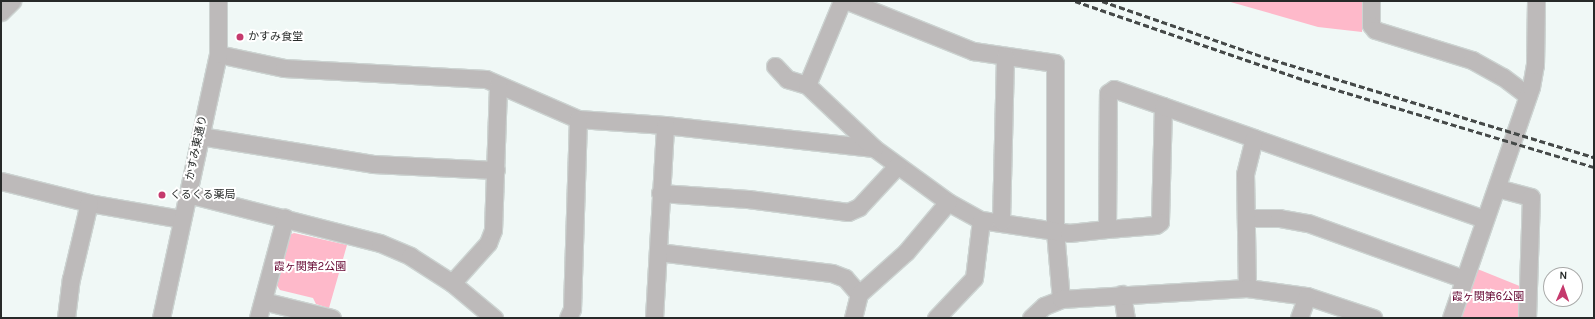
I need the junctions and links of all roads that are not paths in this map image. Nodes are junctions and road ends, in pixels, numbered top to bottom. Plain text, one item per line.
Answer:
1 (12, 1) edge
2 (218, 1) edge
3 (842, 1) edge
4 (848, 1) edge
5 (1371, 1) edge
6 (1536, 1) edge
7 (1, 12) edge
8 (218, 54) junction
9 (1005, 56) junction
10 (775, 66) dead end
11 (498, 85) junction
12 (807, 85) junction
13 (1528, 96) junction
14 (1163, 106) junction
15 (578, 119) junction
16 (665, 125) junction
17 (200, 136) junction
18 (1254, 138) junction
19 (874, 148) junction
20 (897, 166) junction
21 (496, 170) junction
22 (1, 181) edge
23 (1497, 188) junction
24 (660, 193) junction
25 (188, 194) junction
26 (948, 202) junction
27 (89, 203) junction
28 (285, 218) junction
29 (1246, 218) junction
30 (182, 219) junction
31 (1484, 219) junction
32 (980, 220) junction
33 (1001, 221) junction
34 (1107, 229) junction
35 (1056, 231) junction
36 (658, 252) junction
37 (1464, 279) junction
38 (452, 283) junction
39 (1247, 288) junction
40 (859, 294) junction
41 (1122, 294) junction
42 (1307, 296) junction
43 (1061, 299) junction
44 (263, 300) junction
45 (66, 318) edge
46 (161, 318) edge
47 (258, 318) edge
48 (332, 318) edge
49 (494, 318) edge
50 (568, 318) edge
51 (654, 318) edge
52 (853, 318) edge
53 (936, 318) edge
54 (1031, 318) edge
55 (1126, 318) edge
56 (1299, 318) edge
57 (1373, 318) edge
58 (1451, 318) edge
59 (1528, 318) edge

1 - 7 street
2 - 8 street, かすみ東通り
3 - 12 street
4 - 9 street
5 - 13 street
6 - 13 street
8 - 11 street
8 - 17 street, かすみ東通り
9 - 33 street
9 - 35 street
10 - 12 street
11 - 15 street
11 - 21 street
12 - 19 street
13 - 23 street
14 - 18 street
14 - 34 street
14 - 34 street
15 - 16 street
15 - 50 street
16 - 19 street
16 - 24 street
17 - 21 street
17 - 25 street, かすみ東通り
18 - 29 street
18 - 31 street
19 - 20 street
20 - 24 street
20 - 26 street
21 - 38 street
22 - 27 street
23 - 31 street
23 - 59 street
24 - 36 street
25 - 28 street
25 - 30 street, かすみ東通り
26 - 32 street
26 - 40 street
27 - 30 street
27 - 45 street
28 - 38 street
28 - 44 street
29 - 37 street
29 - 39 street
30 - 46 street, かすみ東通り
31 - 37 street
32 - 33 street
32 - 53 street
33 - 35 street
34 - 35 street
35 - 43 street
36 - 40 street
36 - 51 street
37 - 58 street
38 - 49 street
39 - 41 street
39 - 42 street
40 - 52 street
41 - 43 street
41 - 55 street
42 - 56 street
42 - 57 street
43 - 54 street
44 - 47 street
44 - 48 street

